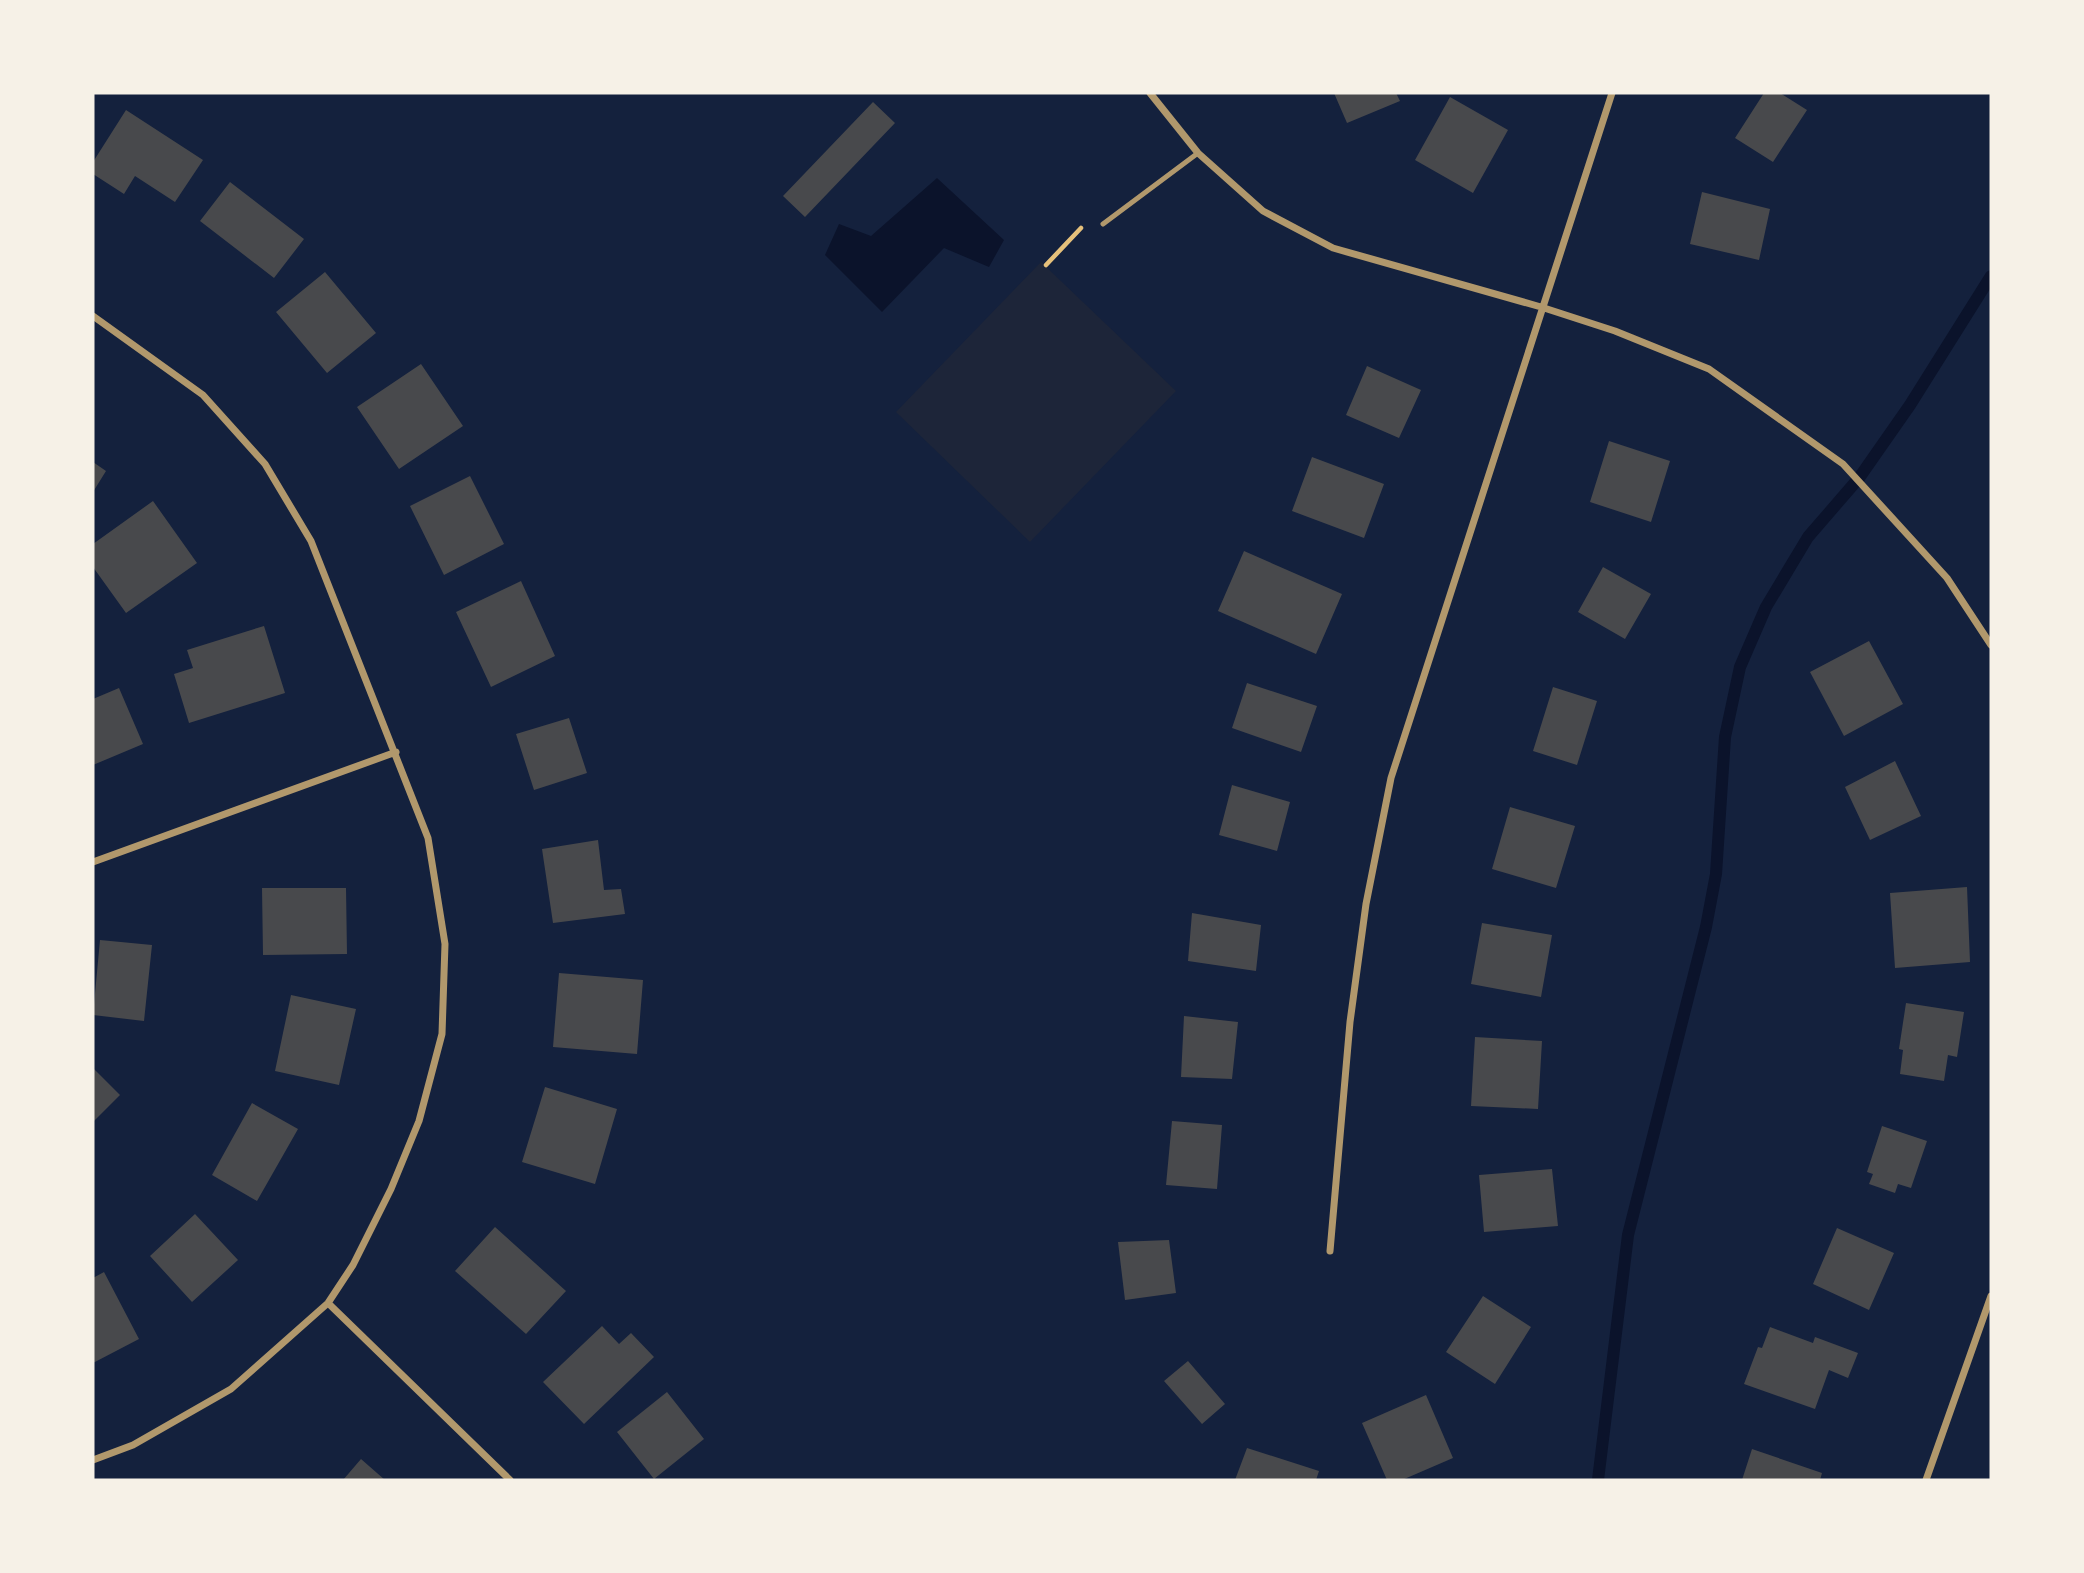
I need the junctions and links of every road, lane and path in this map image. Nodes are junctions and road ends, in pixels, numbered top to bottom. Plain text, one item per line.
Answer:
1 (1150, 93) edge
2 (1612, 93) edge
3 (1198, 153) junction
4 (1103, 224) dead end
5 (1063, 247) dead end
6 (1046, 265) dead end
7 (1541, 307) junction
8 (93, 316) edge
9 (1991, 645) edge
10 (396, 752) junction
11 (93, 862) edge
12 (1330, 1251) dead end
13 (1991, 1296) edge
14 (328, 1303) junction
15 (1990, 1306) edge
16 (93, 1460) edge
17 (510, 1480) edge
18 (1926, 1480) edge

1 - 3 street
2 - 7 street
3 - 4 lane
3 - 7 street
5 - 6 path
7 - 9 street
7 - 12 street
8 - 10 street
10 - 11 street
10 - 14 street
13 - 15 street
14 - 16 street
14 - 17 street
15 - 18 street

